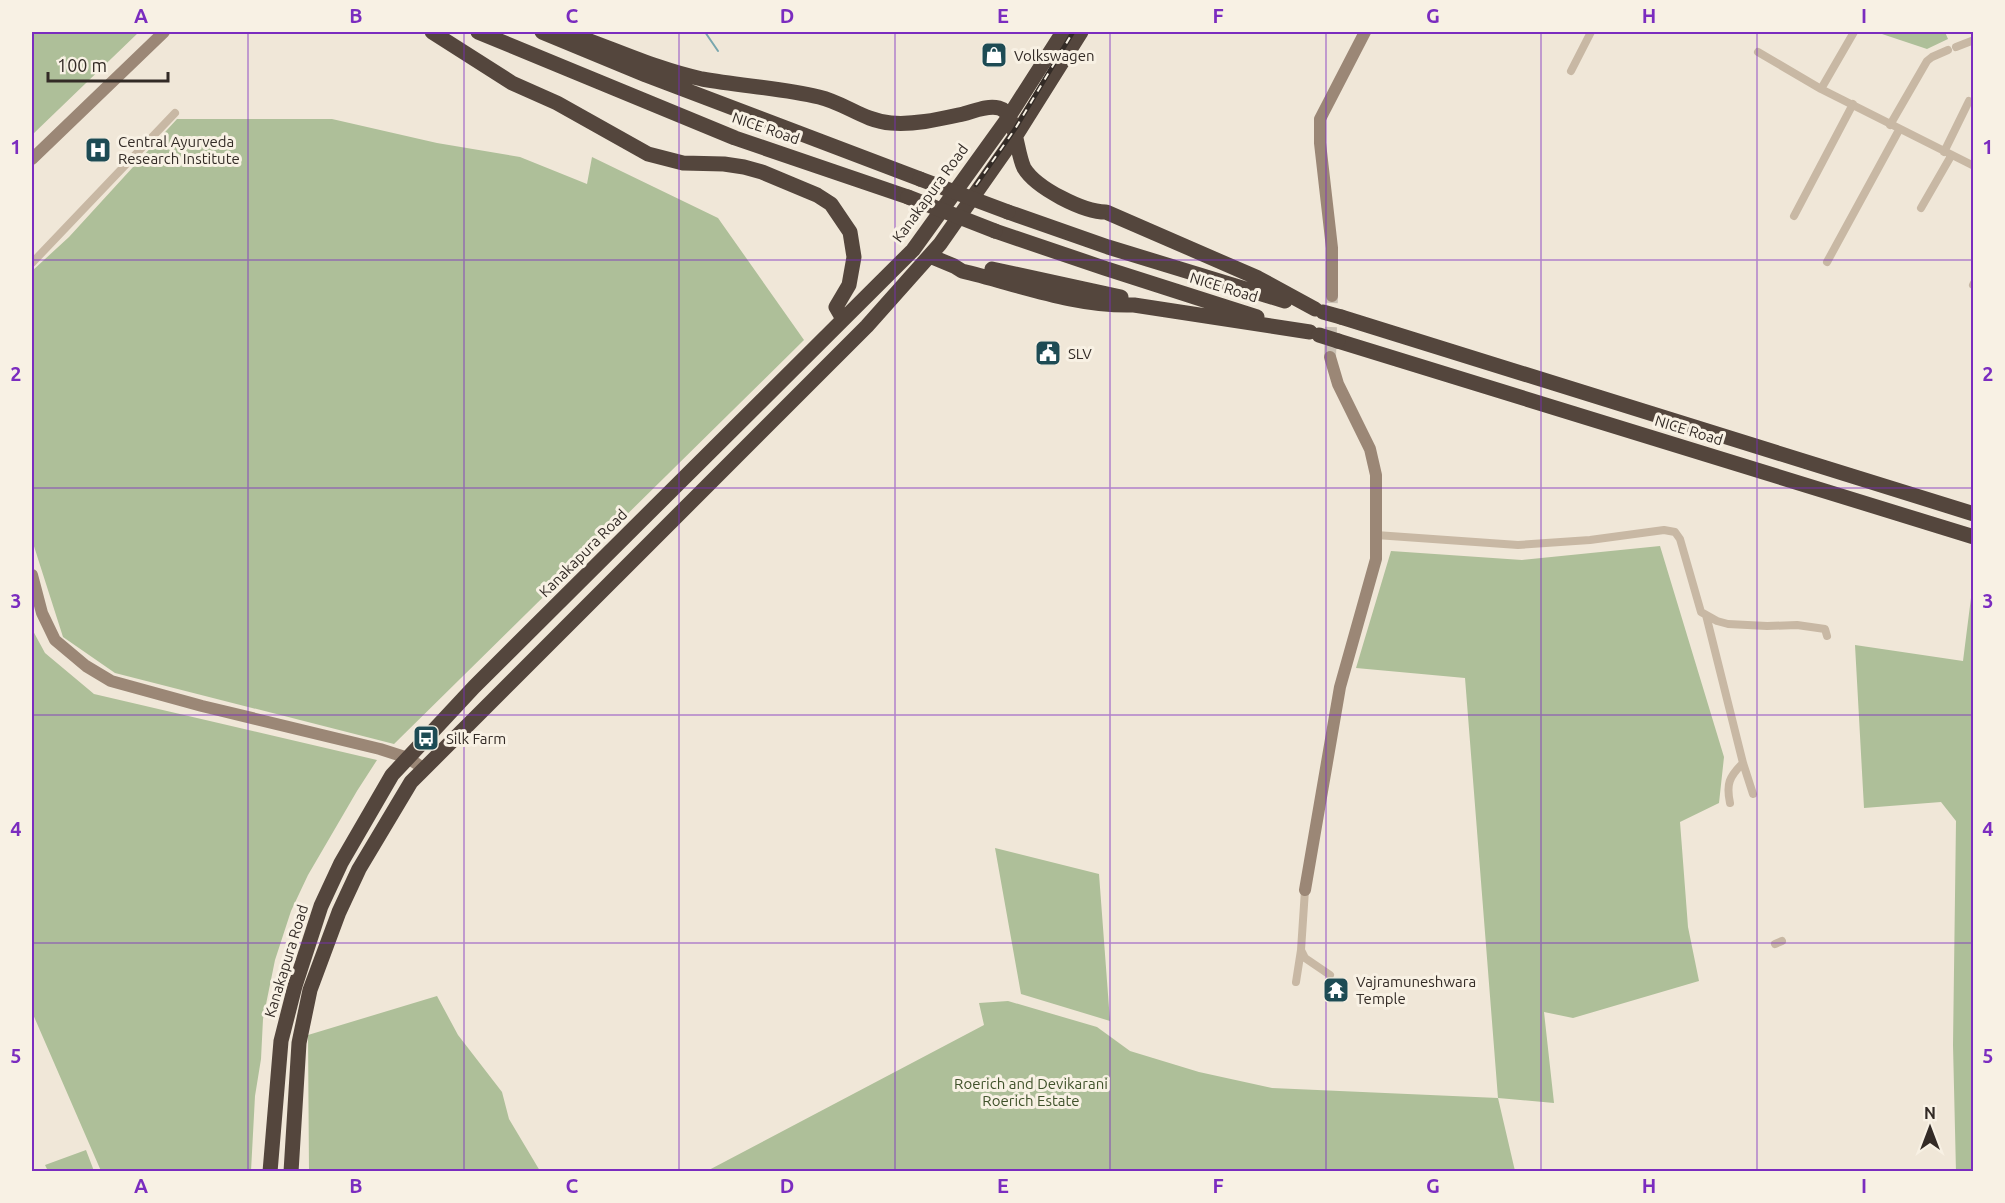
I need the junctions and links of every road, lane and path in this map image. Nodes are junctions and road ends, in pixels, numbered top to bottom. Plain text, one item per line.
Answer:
1 (164, 32) edge
2 (432, 32) edge
3 (478, 32) edge
4 (542, 32) edge
5 (565, 32) edge
6 (1063, 32) edge
7 (1081, 32) edge
8 (1365, 32) edge
9 (1591, 32) edge
10 (1854, 32) edge
11 (1974, 40) edge
12 (1758, 52) dead end
13 (1571, 71) dead end
14 (1821, 89) junction
15 (1969, 101) dead end
16 (1852, 104) junction
17 (175, 113) dead end
18 (1010, 116) junction
19 (1890, 125) junction
20 (1899, 130) junction
21 (1016, 137) junction
22 (1947, 154) junction
23 (32, 159) edge
24 (1974, 166) edge
25 (1921, 208) dead end
26 (1794, 216) dead end
27 (930, 256) junction
28 (1827, 262) dead end
29 (32, 263) edge
30 (1332, 296) tunnel mouth
31 (1319, 310) junction
32 (843, 319) junction
33 (1315, 334) junction
34 (1330, 357) tunnel mouth
35 (773, 389) junction
36 (789, 402) junction
37 (1974, 514) edge
38 (1376, 535) junction
39 (1974, 537) edge
40 (32, 575) edge
41 (1706, 615) junction
42 (1827, 636) dead end
43 (408, 758) junction
44 (1743, 763) junction
45 (423, 768) junction
46 (1753, 795) dead end
47 (1730, 803) dead end
48 (1305, 890) joint
49 (1301, 950) junction
50 (1330, 975) dead end
51 (1296, 982) dead end
52 (277, 1081) junction
53 (263, 1172) edge
54 (270, 1172) edge
55 (291, 1172) edge

1 - 23 street
2 - 32 highway
3 - 33 highway, NICE Road, bridge
4 - 31 highway, NICE Road, bridge
5 - 18 highway
6 - 18 highway, Kanakapura Road
7 - 21 highway
8 - 30 street
9 - 13 street
10 - 14 street
11 - 19 street
12 - 14 street
14 - 16 street
15 - 22 street
16 - 19 street
16 - 26 street
17 - 29 street
18 - 21 highway
18 - 32 highway, Kanakapura Road
19 - 20 street
20 - 22 street
20 - 28 street
21 - 27 highway
21 - 31 highway
22 - 24 street
22 - 25 street
27 - 33 highway
27 - 36 highway
31 - 37 highway, NICE Road, bridge
32 - 35 highway, Kanakapura Road
33 - 39 highway, NICE Road, bridge
34 - 38 street
35 - 36 highway
35 - 43 highway, Kanakapura Road
36 - 45 highway
38 - 41 street
38 - 48 street
40 - 43 street
41 - 42 street
41 - 44 street
43 - 45 street
43 - 52 highway, Kanakapura Road
44 - 46 street
44 - 47 street
45 - 55 highway
48 - 49 street
49 - 50 street
49 - 51 street
52 - 53 street
52 - 54 highway, Kanakapura Road

